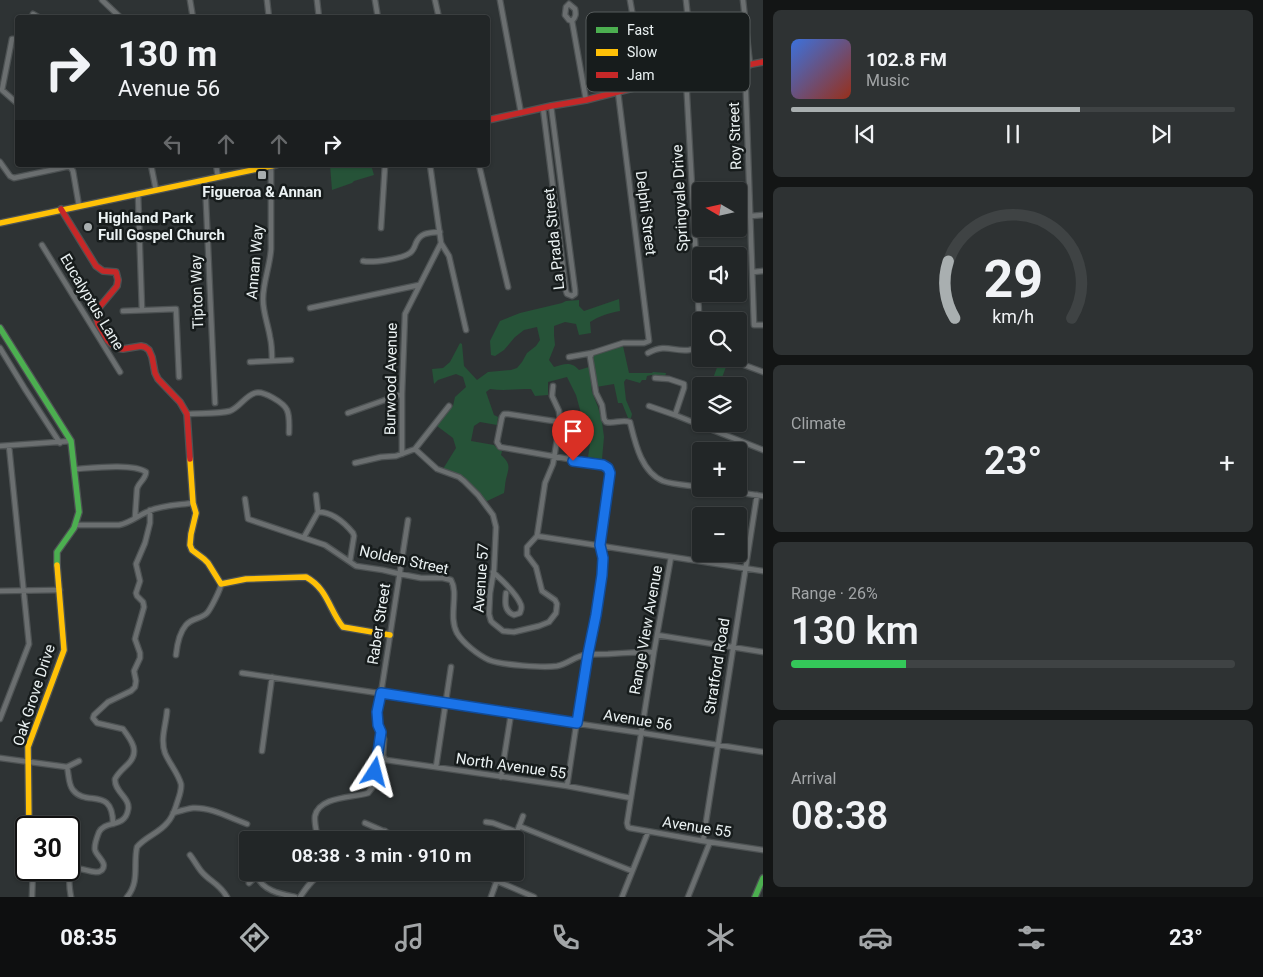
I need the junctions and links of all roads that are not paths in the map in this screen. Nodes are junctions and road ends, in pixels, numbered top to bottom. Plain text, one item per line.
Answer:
1 (102, 0) edge
2 (190, 0) edge
3 (267, 0) edge
4 (317, 0) edge
5 (375, 0) edge
6 (436, 0) edge
7 (500, 0) edge
8 (569, 2) edge
9 (118, 15) edge
10 (192, 15) edge
11 (269, 15) edge
12 (320, 15) edge
13 (378, 15) edge
14 (438, 15) edge
15 (572, 21) junction
16 (15, 39) edge
17 (763, 62) edge
18 (750, 65) edge
19 (618, 92) joint
20 (687, 92) edge
21 (749, 92) edge
22 (586, 100) junction
23 (15, 101) edge
24 (551, 106) junction
25 (543, 108) junction
26 (521, 112) junction
27 (490, 120) edge
28 (557, 154) junction
29 (549, 155) junction
30 (0, 162) edge
31 (61, 167) edge
32 (71, 167) edge
33 (151, 167) edge
34 (216, 167) edge
35 (264, 167) edge
36 (273, 167) edge
37 (385, 167) edge
38 (430, 167) edge
39 (479, 167) edge
40 (218, 177) junction
41 (205, 180) junction
42 (561, 189) junction
43 (156, 190) junction
44 (553, 190) junction
45 (138, 194) junction
46 (79, 206) junction
47 (61, 209) junction
48 (763, 215) edge
49 (751, 216) junction
50 (0, 223) edge
51 (566, 225) junction
52 (558, 226) junction
53 (381, 228) dead end
54 (440, 232) junction
55 (441, 243) junction
56 (42, 245) dead end
57 (363, 261) dead end
58 (570, 261) junction
59 (563, 262) junction
60 (763, 271) edge
61 (752, 272) junction
62 (419, 285) junction
63 (508, 286) dead end
64 (310, 308) dead end
65 (142, 310) junction
66 (123, 312) dead end
67 (699, 312) edge
68 (763, 324) edge
69 (0, 328) edge
70 (466, 330) dead end
71 (108, 346) junction
72 (0, 348) edge
73 (692, 349) edge
74 (648, 352) dead end
75 (592, 353) junction
76 (569, 357) dead end
77 (291, 360) dead end
78 (272, 361) junction
79 (250, 362) dead end
80 (747, 366) edge
81 (120, 372) dead end
82 (763, 372) edge
83 (179, 377) dead end
84 (655, 378) dead end
85 (553, 386) dead end
86 (402, 394) junction
87 (215, 403) dead end
88 (449, 406) dead end
89 (649, 406) dead end
90 (348, 413) dead end
91 (188, 414) junction
92 (675, 415) junction
93 (560, 422) junction
94 (289, 434) dead end
95 (71, 441) junction
96 (60, 443) junction
97 (0, 446) edge
98 (9, 446) junction
99 (414, 449) junction
100 (763, 450) edge
101 (402, 454) junction
102 (554, 457) junction
103 (356, 463) dead end
104 (74, 469) junction
105 (692, 486) edge
106 (747, 494) edge
107 (316, 495) dead end
108 (757, 495) junction
109 (763, 496) edge
110 (245, 499) dead end
111 (193, 503) junction
112 (150, 510) junction
113 (318, 512) junction
114 (136, 518) junction
115 (408, 520) dead end
116 (76, 525) junction
117 (537, 536) junction
118 (304, 537) junction
119 (600, 545) junction
120 (671, 557) junction
121 (350, 561) junction
122 (745, 568) junction
123 (763, 571) edge
124 (493, 572) junction
125 (400, 574) junction
126 (221, 584) junction
127 (60, 590) junction
128 (0, 591) edge
129 (24, 591) junction
130 (506, 593) dead end
131 (390, 635) junction
132 (657, 635) junction
133 (732, 647) junction
134 (654, 652) junction
135 (763, 652) edge
136 (588, 654) junction
137 (176, 655) dead end
138 (451, 667) dead end
139 (242, 673) dead end
140 (272, 677) junction
141 (381, 693) junction
142 (446, 702) junction
143 (167, 711) dead end
144 (511, 714) junction
145 (0, 719) edge
146 (577, 723) junction
147 (381, 732) junction
148 (642, 732) junction
149 (717, 745) junction
150 (262, 751) dead end
151 (763, 752) edge
152 (0, 758) edge
153 (78, 761) dead end
154 (28, 762) junction
155 (67, 767) junction
156 (436, 767) junction
157 (501, 777) junction
158 (566, 786) junction
159 (631, 798) junction
160 (173, 813) junction
161 (29, 816) edge
162 (523, 816) dead end
163 (486, 822) dead end
164 (366, 823) dead end
165 (113, 824) junction
166 (247, 824) dead end
167 (519, 826) junction
168 (628, 827) joint
169 (316, 831) edge
170 (385, 831) edge
171 (514, 831) edge
172 (517, 831) edge
173 (648, 832) junction
174 (703, 841) junction
175 (710, 842) junction
176 (763, 850) edge
177 (190, 855) dead end
178 (632, 871) junction
179 (763, 878) edge
180 (33, 881) edge
181 (312, 881) edge
182 (497, 882) joint
183 (249, 883) dead end
184 (32, 897) edge
185 (71, 897) edge
186 (127, 897) edge
187 (227, 897) edge
188 (295, 897) edge
189 (300, 897) edge
190 (490, 897) edge
191 (534, 897) edge
192 (622, 897) edge
193 (688, 897) edge
194 (756, 897) edge

1 - 9 street
2 - 10 street
3 - 11 street
4 - 12 street
5 - 13 street
6 - 14 street
7 - 26 street
8 - 15 street
8 - 15 street
15 - 22 street
16 - 23 street
17 - 18 street
19 - 22 street
19 - 75 street, Delphi Street
20 - 67 street, Springvale Drive
21 - 49 street, Roy Street
22 - 24 street
24 - 25 street
24 - 28 street, La Prada Street
25 - 26 street
25 - 29 street, La Prada Street
26 - 27 street
28 - 29 street
28 - 42 street, La Prada Street
29 - 44 street, La Prada Street
30 - 31 street
32 - 46 street
33 - 43 street
34 - 40 street
35 - 40 street
36 - 78 street, Annan Way
37 - 53 street
38 - 54 street
39 - 63 street
40 - 41 street
41 - 43 street
41 - 87 street, Tipton Way
42 - 44 street
42 - 51 street, La Prada Street
43 - 45 street
44 - 52 street, La Prada Street
45 - 46 street
45 - 65 street
46 - 47 street
47 - 50 street
47 - 71 street
48 - 49 street
49 - 61 street, Roy Street
51 - 52 street
51 - 58 street, La Prada Street
52 - 59 street, La Prada Street
54 - 55 street
54 - 57 street
55 - 62 street, Burwood Avenue
55 - 70 street
56 - 71 street, Eucalyptus Lane
58 - 59 street
58 - 59 street, La Prada Street
60 - 61 street
61 - 68 street, Roy Street
62 - 64 street
62 - 86 street, Burwood Avenue
65 - 66 street
65 - 83 street
69 - 95 street
71 - 81 street, Eucalyptus Lane
71 - 91 street
72 - 96 street
73 - 74 street
75 - 76 street
75 - 105 street
77 - 78 street
78 - 79 street
80 - 82 street
84 - 92 street
85 - 93 street
86 - 90 street
86 - 101 street, Burwood Avenue
88 - 99 street
89 - 92 street
91 - 94 street
91 - 111 street
92 - 100 street
93 - 102 street
93 - 102 street
95 - 96 street
95 - 104 street
96 - 98 street
97 - 98 street
98 - 129 street
99 - 101 street
99 - 124 street, Avenue 57
101 - 103 street
102 - 117 street
102 - 119 street
104 - 114 street
104 - 116 street
106 - 108 street
107 - 113 street
108 - 109 street
108 - 122 street, Stratford Road
110 - 118 street, Nolden Street
111 - 112 street
111 - 126 street
112 - 114 street
112 - 165 street
113 - 118 street
113 - 121 street
114 - 116 street
115 - 125 street, Raber Street
116 - 127 street, Oak Grove Drive
117 - 119 street
117 - 124 street, Avenue 57
118 - 121 street, Nolden Street
119 - 120 street
119 - 136 street
120 - 122 street
120 - 132 street, Range View Avenue
121 - 125 street, Nolden Street
122 - 123 street
122 - 133 street, Stratford Road
124 - 130 street
125 - 131 street, Raber Street
125 - 136 street, Nolden Street
126 - 131 street
126 - 137 street
127 - 129 street
127 - 154 street, Oak Grove Drive
128 - 129 street
129 - 145 street
131 - 141 street, Raber Street
132 - 133 street
132 - 134 street, Range View Avenue
133 - 135 street
133 - 149 street, Stratford Road
134 - 136 street, Nolden Street
134 - 148 street, Range View Avenue
136 - 146 street
138 - 142 street
139 - 140 street, Avenue 56
140 - 141 street, Avenue 56
140 - 150 street
141 - 142 street, Avenue 56
141 - 147 street, Raber Street
142 - 144 street, Avenue 56
142 - 156 street
143 - 160 street
144 - 146 street, Avenue 56
144 - 157 street
146 - 148 street, Avenue 56
146 - 158 street
147 - 156 street, North Avenue 55
147 - 169 street, Raber Street
148 - 149 street, Avenue 56
148 - 159 street, Range View Avenue
149 - 151 street, Avenue 56
149 - 174 street, Stratford Road
152 - 154 street
153 - 155 street
154 - 155 street
154 - 161 street, Oak Grove Drive
155 - 165 street
156 - 157 street, North Avenue 55
157 - 158 street, North Avenue 55
158 - 159 street, North Avenue 55
159 - 168 street, Range View Avenue
160 - 166 street
160 - 186 street
162 - 167 street
163 - 171 street
164 - 170 street
165 - 185 street
167 - 172 street
167 - 178 street
168 - 173 street, Avenue 55
173 - 174 street, Avenue 55
173 - 178 street
174 - 175 street, Avenue 55
175 - 176 street, Avenue 55
175 - 193 street
177 - 187 street
178 - 192 street
179 - 194 street
180 - 184 street
181 - 189 street
182 - 190 street
182 - 191 street
183 - 188 street

